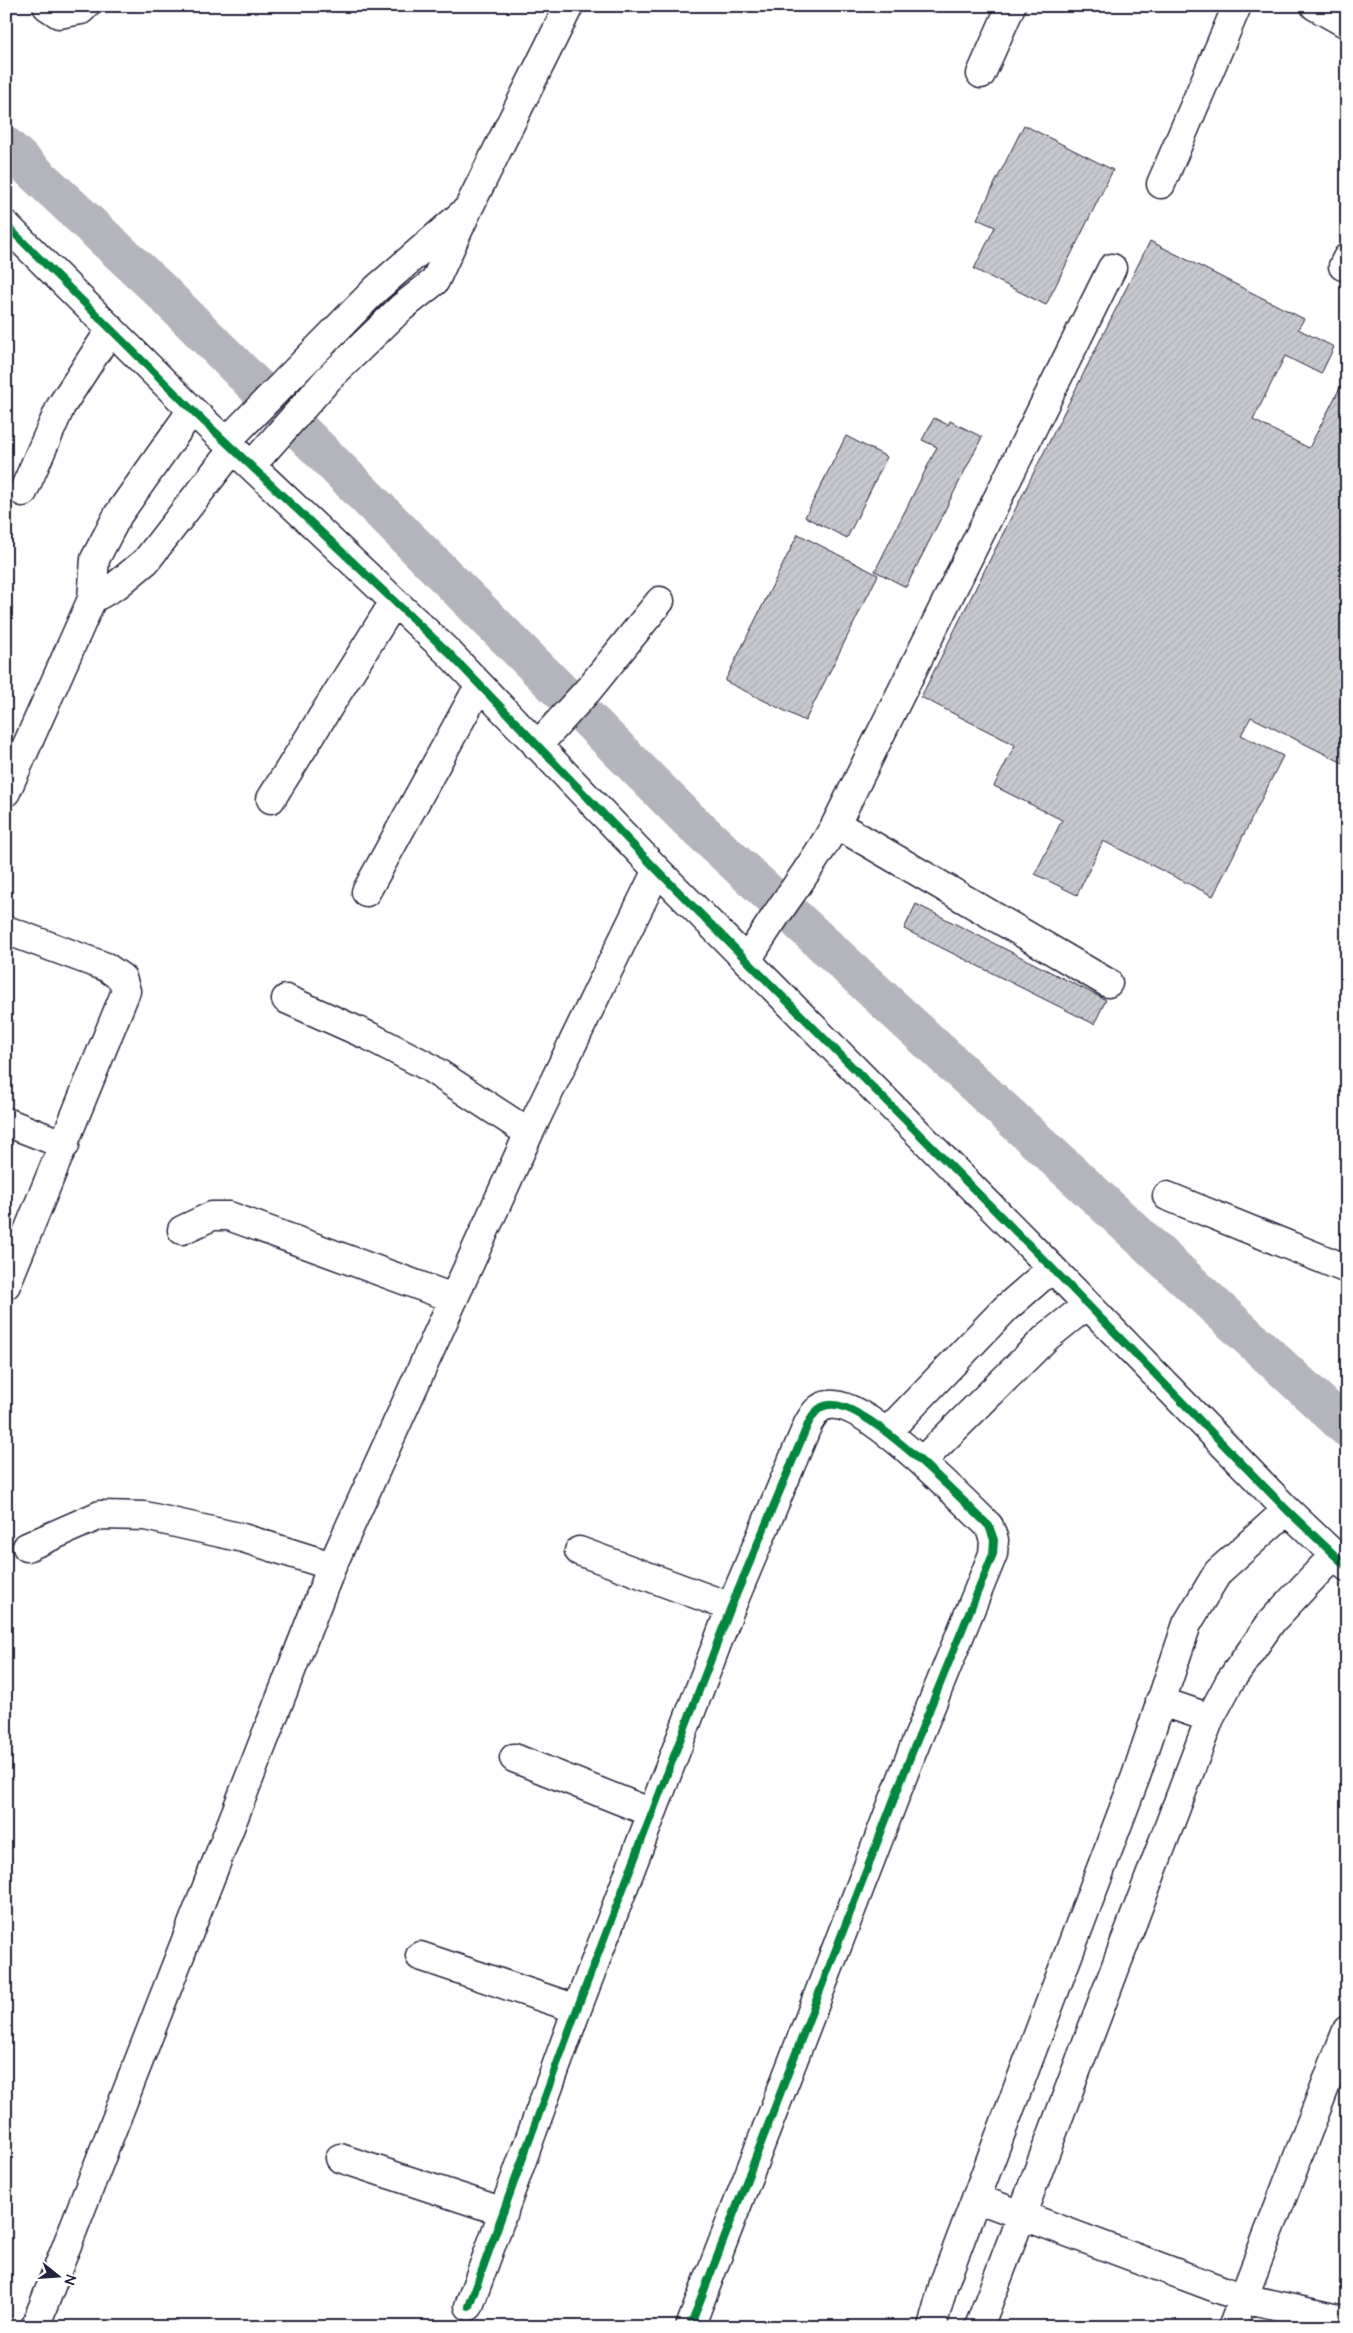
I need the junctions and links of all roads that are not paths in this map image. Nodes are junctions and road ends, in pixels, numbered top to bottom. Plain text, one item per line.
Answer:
1 (47, 6) edge
2 (85, 6) edge
3 (569, 6) edge
4 (1010, 6) edge
5 (1237, 6) edge
6 (1315, 6) edge
7 (1347, 24) edge
8 (981, 74) dead end
9 (1161, 184) dead end
10 (468, 209) junction
11 (6, 225) edge
12 (1112, 268) dead end
13 (111, 329) junction
14 (192, 410) junction
15 (237, 453) junction
16 (23, 492) dead end
17 (92, 599) junction
18 (660, 601) dead end
19 (394, 602) junction
20 (479, 686) junction
21 (544, 738) junction
22 (6, 792) edge
23 (271, 799) dead end
24 (836, 824) junction
25 (657, 870) junction
26 (366, 892) dead end
27 (6, 930) edge
28 (747, 961) junction
29 (1108, 983) dead end
30 (286, 999) dead end
31 (6, 1122) edge
32 (529, 1133) junction
33 (65, 1145) junction
34 (1167, 1196) dead end
35 (182, 1230) dead end
36 (1052, 1268) junction
37 (1347, 1269) edge
38 (6, 1285) edge
39 (453, 1298) junction
40 (1088, 1305) junction
41 (887, 1432) junction
42 (922, 1461) junction
43 (1287, 1510) junction
44 (27, 1548) dead end
45 (579, 1551) dead end
46 (1340, 1561) edge
47 (332, 1566) junction
48 (731, 1607) junction
49 (1160, 1701) junction
50 (1210, 1718) junction
51 (514, 1758) dead end
52 (652, 1813) junction
53 (420, 1956) dead end
54 (577, 2009) junction
55 (1347, 2030) edge
56 (340, 2158) dead end
57 (976, 2198) junction
58 (504, 2212) junction
59 (1020, 2214) junction
60 (1243, 2298) junction
61 (469, 2306) dead end
62 (1347, 2321) edge
63 (35, 2327) edge
64 (690, 2327) edge
65 (932, 2327) edge
66 (979, 2327) edge
67 (1232, 2327) edge

1 - 2 street
3 - 10 street
4 - 8 street
5 - 9 street
6 - 7 street
10 - 15 street
10 - 15 street
11 - 13 street
12 - 24 street
13 - 14 street
13 - 16 street
14 - 15 street
14 - 17 street
15 - 17 street
15 - 19 street
17 - 22 street
18 - 21 street
19 - 20 street
19 - 23 street
20 - 21 street
20 - 26 street
21 - 25 street
24 - 28 street
24 - 29 street
25 - 28 street
25 - 32 street
27 - 33 street
28 - 36 street
30 - 32 street
31 - 33 street
32 - 39 street
33 - 38 street
34 - 37 street
35 - 39 street
36 - 40 street
36 - 41 street
39 - 47 street
40 - 42 street
40 - 43 street
41 - 42 street
41 - 48 street
42 - 64 street
43 - 46 street
43 - 49 street
44 - 47 street
45 - 48 street
46 - 50 street
47 - 63 street
48 - 52 street
49 - 50 street
49 - 57 street
50 - 59 street
51 - 52 street
52 - 54 street
53 - 54 street
54 - 58 street
55 - 60 street
56 - 58 street
57 - 59 street
57 - 65 street
58 - 61 street
59 - 60 street
59 - 66 street
60 - 62 street
60 - 67 street

